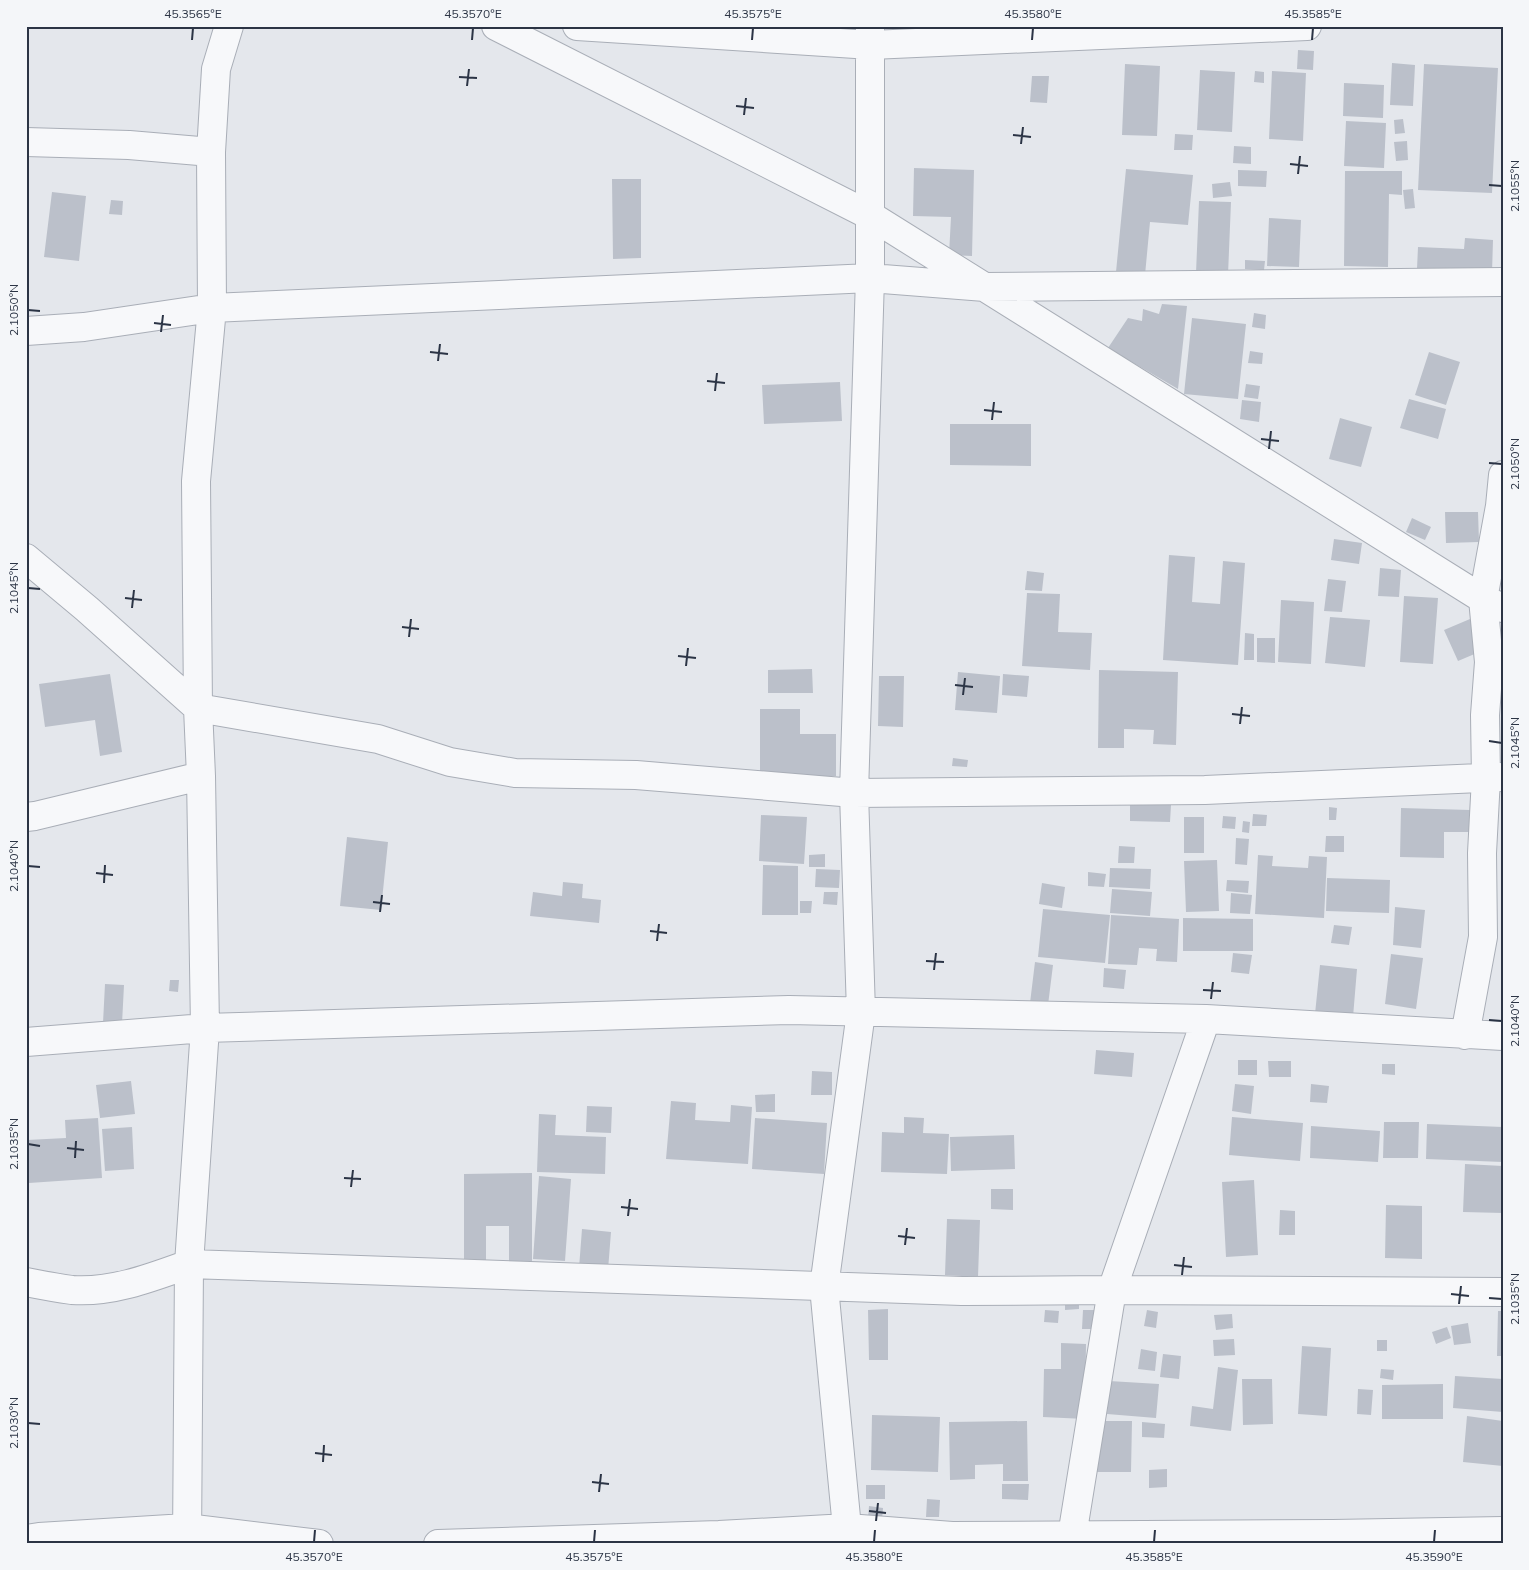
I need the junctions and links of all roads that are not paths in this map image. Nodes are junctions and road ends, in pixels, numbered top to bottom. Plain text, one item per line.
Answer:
1 (229, 26) edge
2 (496, 26) edge
3 (577, 26) edge
4 (1307, 26) edge
5 (871, 36) edge
6 (26, 142) edge
7 (211, 152) junction
8 (871, 216) junction
9 (870, 278) junction
10 (1503, 282) edge
11 (985, 287) junction
12 (212, 308) junction
13 (26, 331) edge
14 (1503, 476) edge
15 (1502, 506) edge
16 (26, 558) edge
17 (1493, 604) edge
18 (198, 708) junction
19 (201, 776) junction
20 (1495, 778) edge
21 (854, 793) junction
22 (26, 817) edge
23 (861, 1012) junction
24 (1206, 1019) junction
25 (205, 1028) junction
26 (1465, 1035) junction
27 (1503, 1036) edge
28 (26, 1042) edge
29 (190, 1264) junction
30 (26, 1282) edge
31 (824, 1286) junction
32 (1112, 1290) junction
33 (1503, 1292) edge
34 (1503, 1531) edge
35 (186, 1536) edge
36 (846, 1536) edge
37 (26, 1539) edge
38 (1073, 1540) edge
39 (319, 1544) edge
40 (438, 1544) edge

1 - 7 street
2 - 8 street
3 - 5 street
4 - 5 street
5 - 8 street
6 - 7 street
7 - 12 street
8 - 9 street
8 - 11 street
9 - 11 street
9 - 12 street
9 - 21 street
10 - 11 street
11 - 17 street
12 - 13 street
12 - 18 street
14 - 15 street
15 - 17 street
16 - 18 street
17 - 20 street
18 - 19 street
18 - 21 street
19 - 22 street
19 - 25 street
20 - 21 street
20 - 26 street
21 - 23 street
23 - 24 street
23 - 25 street
23 - 31 street
24 - 26 street
24 - 32 street
25 - 28 street
25 - 29 street
26 - 27 street
29 - 30 street
29 - 31 street
29 - 35 street
31 - 32 street
31 - 36 street
32 - 33 street
32 - 38 street
34 - 38 street
35 - 37 street
35 - 39 street
36 - 38 street
36 - 40 street

